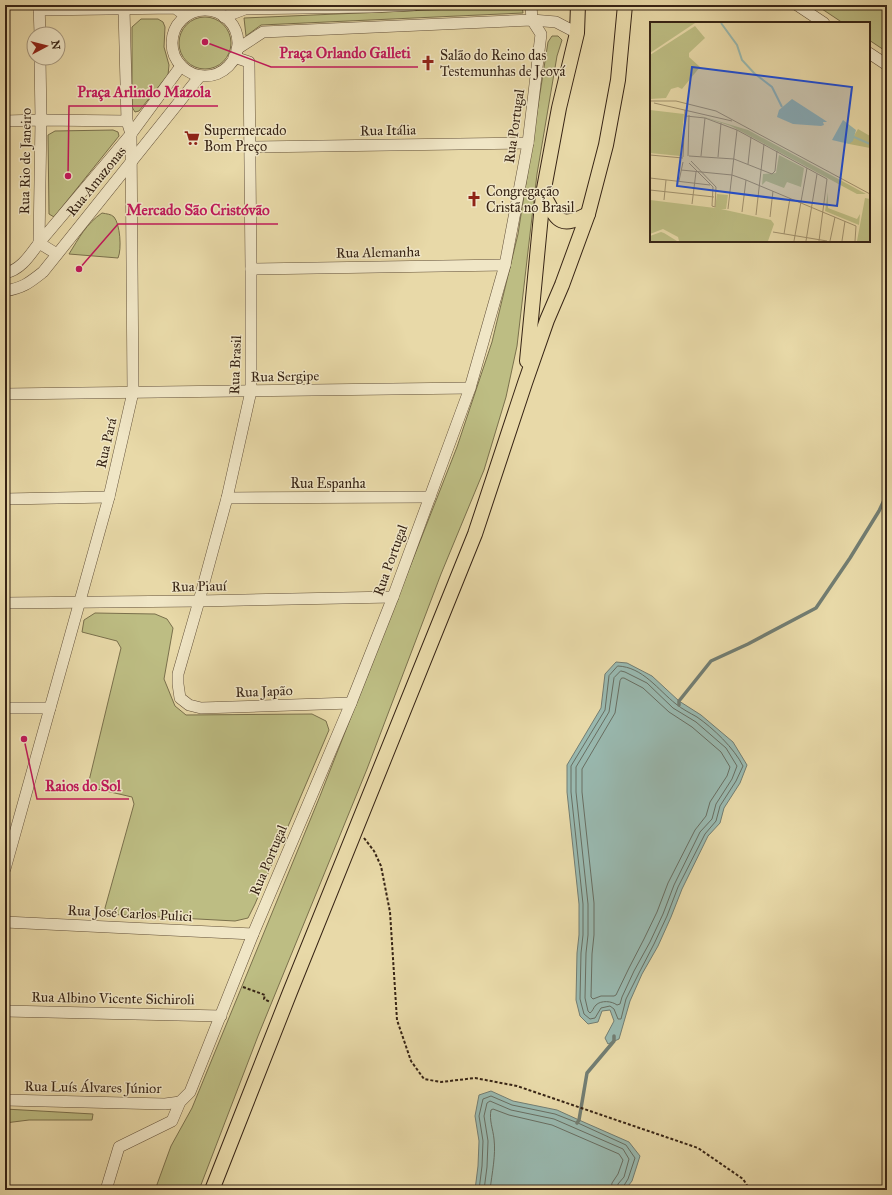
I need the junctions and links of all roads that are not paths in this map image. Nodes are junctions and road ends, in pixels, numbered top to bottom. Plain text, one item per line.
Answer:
1 (414, 5) edge
2 (530, 5) edge
3 (578, 5) edge
4 (625, 5) edge
5 (797, 5) edge
6 (39, 7) edge
7 (124, 10) junction
8 (218, 11) edge
9 (186, 16) junction
10 (532, 20) junction
11 (822, 22) edge
12 (40, 26) edge
13 (577, 33) junction
14 (236, 53) junction
15 (870, 54) edge
16 (887, 65) edge
17 (40, 66) edge
18 (181, 66) junction
19 (200, 76) junction
20 (41, 120) junction
21 (5, 121) edge
22 (127, 121) junction
23 (131, 134) junction
24 (528, 143) junction
25 (250, 147) junction
26 (131, 162) junction
27 (543, 194) junction
28 (588, 214) junction
29 (39, 243) junction
30 (57, 254) junction
31 (505, 265) junction
32 (251, 269) junction
33 (5, 273) edge
34 (5, 291) edge
35 (525, 383) junction
36 (470, 388) junction
37 (251, 391) junction
38 (133, 392) junction
39 (5, 394) edge
40 (109, 497) junction
41 (430, 497) junction
42 (227, 498) junction
43 (5, 499) edge
44 (393, 597) junction
45 (199, 601) junction
46 (80, 602) junction
47 (5, 603) edge
48 (180, 698) joint
49 (351, 703) junction
50 (5, 708) edge
51 (50, 708) junction
52 (9, 837) edge
53 (5, 869) edge
54 (5, 922) edge
55 (253, 934) junction
56 (5, 1011) edge
57 (221, 1016) junction
58 (5, 1100) edge
59 (180, 1102) junction
60 (106, 1190) edge
61 (212, 1190) edge

1 - 8 street
2 - 10 street, Rua Portugal
3 - 13 main road
4 - 28 main road
5 - 11 street
6 - 7 street
6 - 12 street
7 - 9 street
7 - 22 street, Rua Pará
8 - 9 street
8 - 14 street
9 - 18 street
10 - 13 street
10 - 14 street
10 - 24 street, Rua Portugal
13 - 27 main road
14 - 19 street
14 - 25 street, Rua Brasil
15 - 16 street
17 - 20 street, Rua Rio de Janeiro
18 - 19 street
18 - 23 street, Rua Amazonas
19 - 26 street, Rua Amazonas
20 - 21 street
20 - 22 street
20 - 29 street, Rua Rio de Janeiro
22 - 23 street, Rua Pará
23 - 26 street, Rua Pará
23 - 29 street, Rua Amazonas
24 - 25 street, Rua Itália
24 - 31 street, Rua Portugal
25 - 32 street, Rua Brasil
26 - 30 street, Rua Amazonas
26 - 38 street, Rua Pará
27 - 28 main road
27 - 35 main road
28 - 35 main road
29 - 30 street
29 - 33 street, Rua Amazonas
30 - 34 street, Rua Amazonas
31 - 32 street, Rua Alemanha
31 - 36 street, Rua Portugal
32 - 37 street, Rua Brasil
35 - 61 main road
36 - 37 street, Rua Sergipe
36 - 41 street, Rua Portugal
37 - 38 street, Rua Sergipe
37 - 42 street, Rua Brasil
38 - 39 street, Rua Sergipe
38 - 40 street, Rua Pará
40 - 43 street
40 - 46 street, Rua Pará
41 - 42 street, Rua Espanha
41 - 44 street, Rua Portugal
42 - 45 street, Rua Brasil
44 - 45 street, Rua Piauí
44 - 49 street, Rua Portugal
45 - 46 street, Rua Piauí
45 - 48 street, Rua Brasil
46 - 47 street, Rua Piauí
46 - 51 street, Rua Pará
48 - 49 street, Rua Japão
49 - 55 street, Rua Portugal
50 - 51 street
51 - 52 street, Rua Pará
52 - 53 street, Rua Pará
54 - 55 street, Rua José Carlos Pulici
55 - 57 street, Rua Portugal
56 - 57 street, Rua Albino Vicente Sichiroli
57 - 59 street, Rua Portugal
58 - 59 street, Rua Luís Álvares Júnior
59 - 60 street, Rua Portugal

